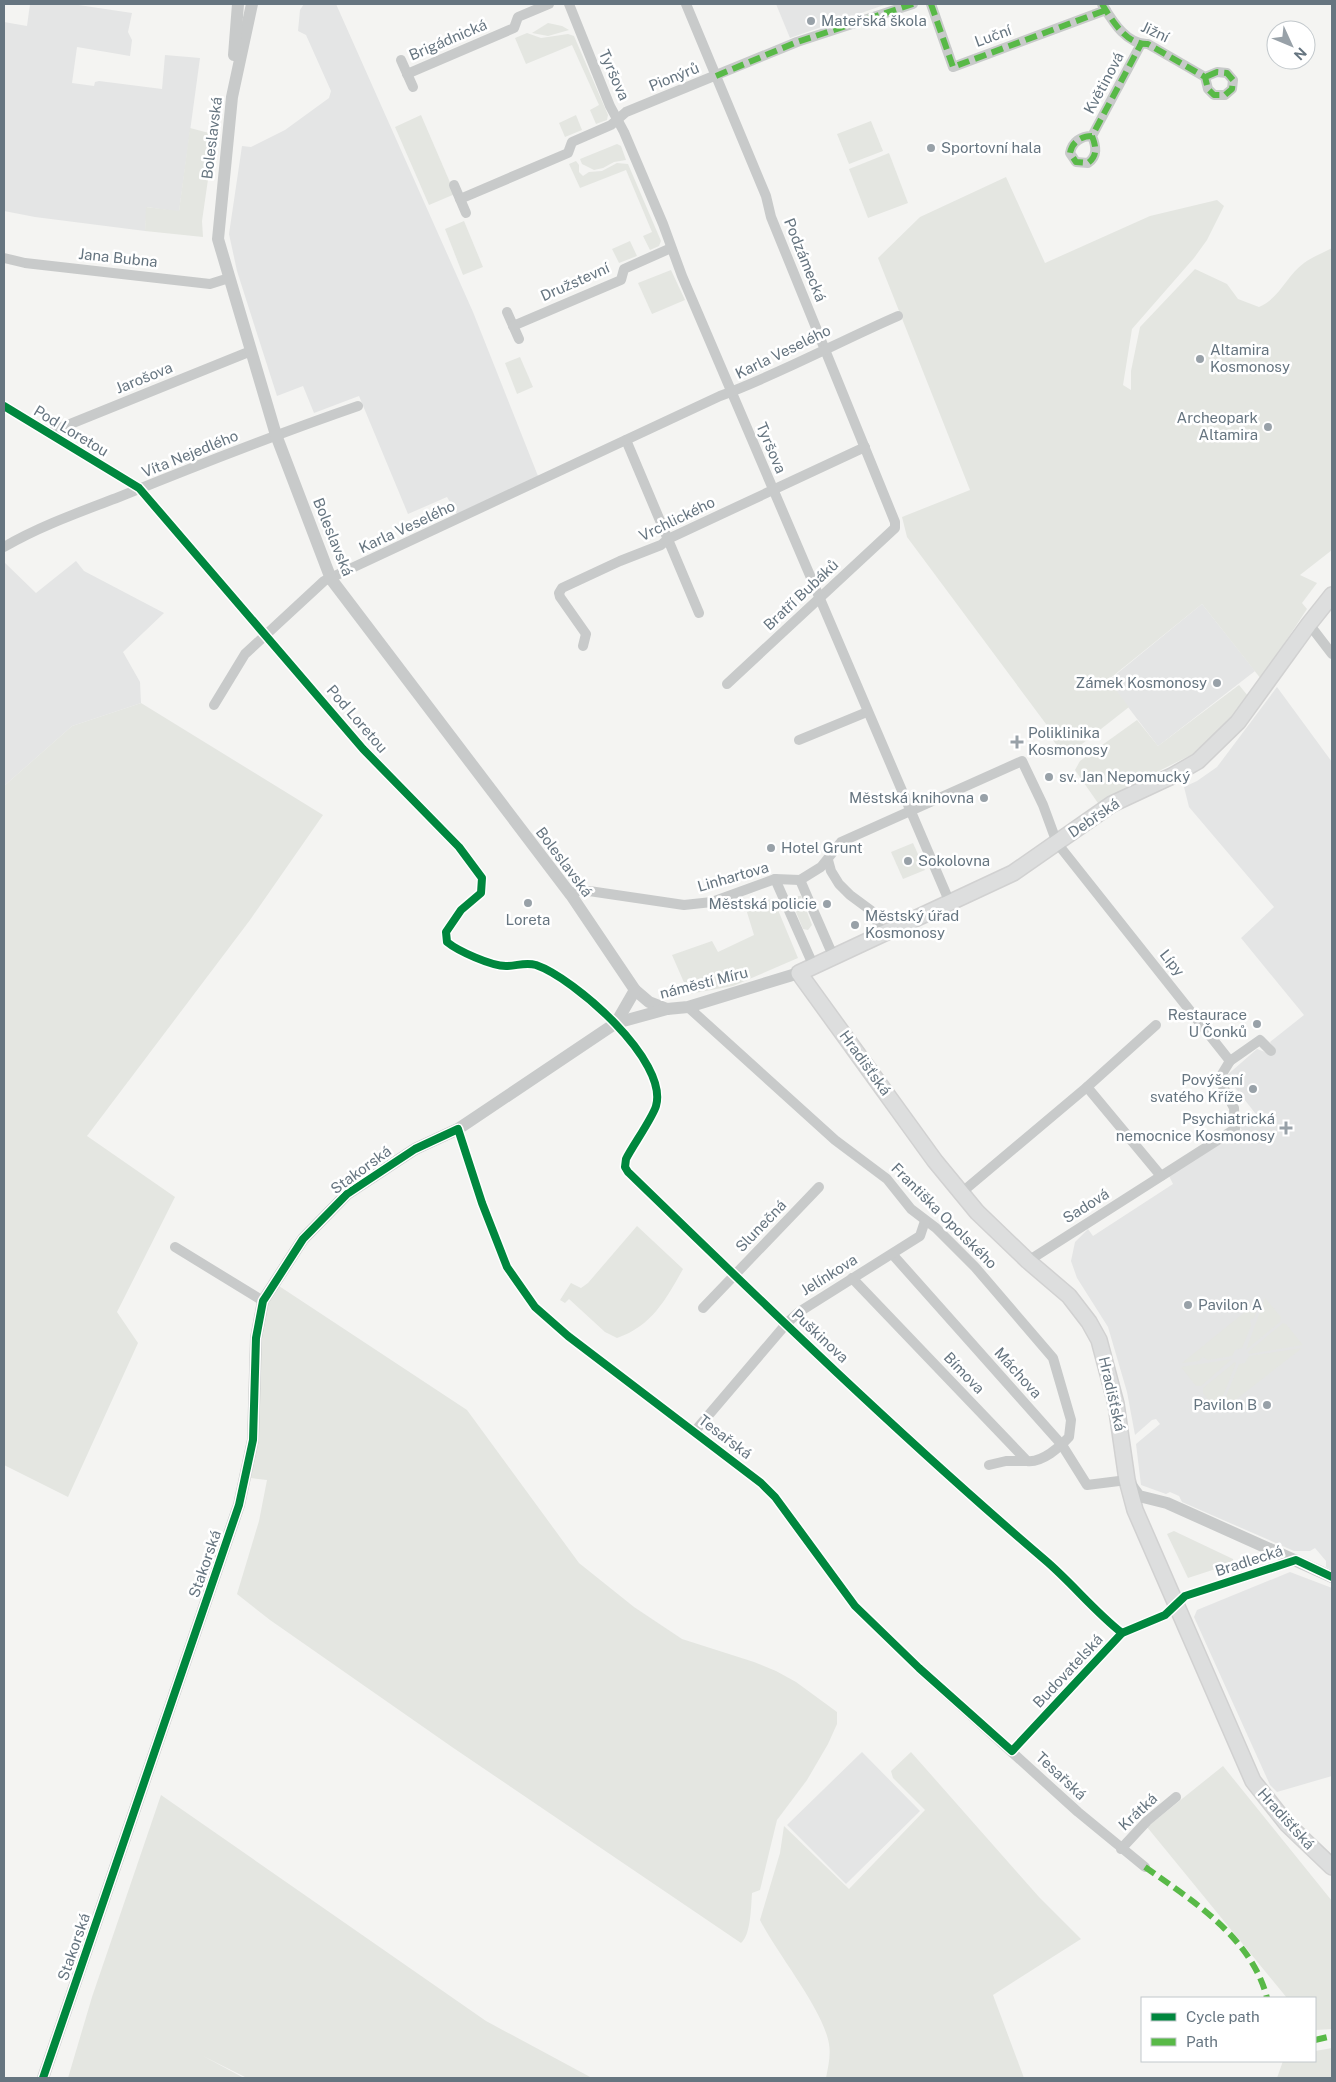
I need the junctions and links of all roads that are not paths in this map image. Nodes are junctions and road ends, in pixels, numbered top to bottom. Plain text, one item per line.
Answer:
1 (238, 4) edge
2 (252, 4) edge
3 (549, 4) edge
4 (569, 4) edge
5 (686, 4) edge
6 (912, 4) edge
7 (931, 4) edge
8 (1104, 7) edge
9 (1141, 44) junction
10 (401, 60) dead end
11 (407, 74) junction
12 (716, 76) junction
13 (1205, 77) dead end
14 (413, 87) dead end
15 (232, 97) junction
16 (618, 119) junction
17 (1092, 136) dead end
18 (454, 185) dead end
19 (460, 199) junction
20 (466, 212) dead end
21 (671, 248) junction
22 (4, 258) edge
23 (229, 278) junction
24 (507, 312) dead end
25 (898, 316) dead end
26 (513, 326) junction
27 (518, 339) dead end
28 (825, 350) junction
29 (252, 351) junction
30 (731, 392) junction
31 (4, 406) edge
32 (358, 406) dead end
33 (48, 433) junction
34 (276, 435) junction
35 (626, 440) junction
36 (865, 447) junction
37 (139, 488) junction
38 (773, 490) junction
39 (894, 528) joint
40 (668, 539) junction
41 (4, 547) edge
42 (331, 579) junction
43 (1332, 595) edge
44 (819, 598) junction
45 (699, 613) dead end
46 (1309, 624) junction
47 (267, 635) junction
48 (583, 646) dead end
49 (1332, 654) edge
50 (727, 684) dead end
51 (214, 705) dead end
52 (867, 712) junction
53 (799, 740) dead end
54 (910, 810) junction
55 (1058, 843) junction
56 (828, 860) junction
57 (774, 879) junction
58 (800, 880) junction
59 (571, 895) junction
60 (950, 903) junction
61 (882, 935) junction
62 (834, 958) junction
63 (814, 967) junction
64 (799, 973) junction
65 (635, 990) junction
66 (688, 1007) junction
67 (668, 1009) junction
68 (616, 1023) junction
69 (1156, 1024) dead end
70 (1271, 1050) dead end
71 (1230, 1060) junction
72 (1086, 1087) junction
73 (458, 1129) junction
74 (1161, 1176) junction
75 (819, 1187) dead end
76 (962, 1193) junction
77 (925, 1221) junction
78 (175, 1246) dead end
79 (893, 1255) junction
80 (1028, 1261) junction
81 (734, 1275) junction
82 (852, 1278) junction
83 (263, 1301) junction
84 (703, 1308) dead end
85 (787, 1324) junction
86 (696, 1432) junction
87 (1062, 1445) junction
88 (1027, 1461) junction
89 (989, 1465) dead end
90 (1127, 1480) junction
91 (1296, 1560) junction
92 (1332, 1577) edge
93 (1175, 1605) junction
94 (1122, 1633) junction
95 (1012, 1751) junction
96 (1176, 1798) dead end
97 (1121, 1849) junction
98 (1145, 1867) dead end
99 (1332, 1868) edge
100 (43, 2078) edge

1 - 15 street
2 - 15 street, Boleslavská
3 - 11 street, Brigádnická
4 - 16 street, Tyršova
5 - 12 street, Podzámecká
6 - 12 street, Pionýrů
7 - 8 street, Luční
8 - 9 street, Jižní
9 - 13 street, Jižní
9 - 17 street, Květinová
10 - 11 street, Brigádnická
11 - 14 street, Brigádnická
12 - 16 street, Pionýrů
12 - 28 street, Podzámecká
15 - 23 street, Boleslavská
16 - 19 street, Pionýrů
16 - 21 street, Tyršova
18 - 19 street
19 - 20 street
21 - 26 street, Družstevní
21 - 30 street, Tyršova
22 - 23 street, Jana Bubna
23 - 29 street, Boleslavská
24 - 26 street
25 - 28 street, Karla Veselého
26 - 27 street
28 - 30 street, Karla Veselého
28 - 36 street, Podzámecká
29 - 33 street, Jarošova
29 - 34 street, Boleslavská
30 - 35 street, Karla Veselého
30 - 38 street, Tyršova
31 - 33 street, Pod Loretou
32 - 34 street, Víta Nejedlého
33 - 37 street, Pod Loretou
34 - 37 street, Víta Nejedlého
34 - 42 street, Boleslavská
35 - 40 street
35 - 42 street, Karla Veselého
36 - 38 street, Vrchlického
36 - 39 street, Podzámecká
37 - 41 street, Víta Nejedlého
37 - 47 street, Pod Loretou
38 - 40 street, Vrchlického
38 - 44 street, Tyršova
39 - 44 street, Bratří Bubáků
40 - 45 street
40 - 48 street, Vrchlického
42 - 47 street, Karla Veselého
42 - 59 street, Boleslavská
43 - 46 main road, Debřská
44 - 50 street, Bratří Bubáků
44 - 52 street, Tyršova
46 - 49 street
46 - 55 main road, Debřská
47 - 51 street, Karla Veselého
47 - 68 street, Pod Loretou
52 - 53 street
52 - 54 street, Tyršova
54 - 55 street
54 - 56 street
54 - 60 street, Tyršova
55 - 60 main road, Debřská
55 - 71 street, Lípy
56 - 58 street
56 - 61 street
57 - 58 street, Linhartova
57 - 59 street, Linhartova
57 - 63 street
58 - 62 street
59 - 65 street, Boleslavská
60 - 61 main road, Debřská
61 - 62 main road, Debřská
62 - 63 main road, Debřská
63 - 64 main road, Debřská
64 - 66 street, náměstí Míru
64 - 76 main road, Hradišťská
65 - 67 street, Boleslavská
65 - 68 street
66 - 67 street, náměstí Míru
66 - 77 street, Františka Opolského
67 - 68 street, náměstí Míru
68 - 73 street, Stakorská
68 - 81 street, Puškinova
69 - 72 street
70 - 71 street
71 - 74 street, Sadová
72 - 74 street
72 - 76 street
73 - 83 street, Stakorská
73 - 86 street, Tesařská
74 - 80 street, Sadová
75 - 81 street, Slunečná
76 - 80 main road, Hradišťská
77 - 79 street, Jelínkova
77 - 87 street, Františka Opolského
78 - 83 street
79 - 82 street, Jelínkova
79 - 87 street, Máchova
80 - 90 main road, Hradišťská
81 - 84 street, Slunečná
81 - 85 street, Puškinova
82 - 85 street, Jelínkova
82 - 88 street, Bímova
83 - 100 street, Stakorská
85 - 86 street, Jelínkova
85 - 94 street, Puškinova
86 - 95 street, Tesařská
87 - 88 street
87 - 90 street, Máchova
88 - 89 street
90 - 91 street, Bradlecká
90 - 93 main road, Hradišťská
91 - 92 street, Bradlecká
91 - 93 street, Bradlecká
93 - 94 street, Budovatelská
93 - 99 main road, Hradišťská
94 - 95 street, Budovatelská
95 - 97 street, Tesařská
96 - 97 street, Krátká
97 - 98 street, Tesařská

